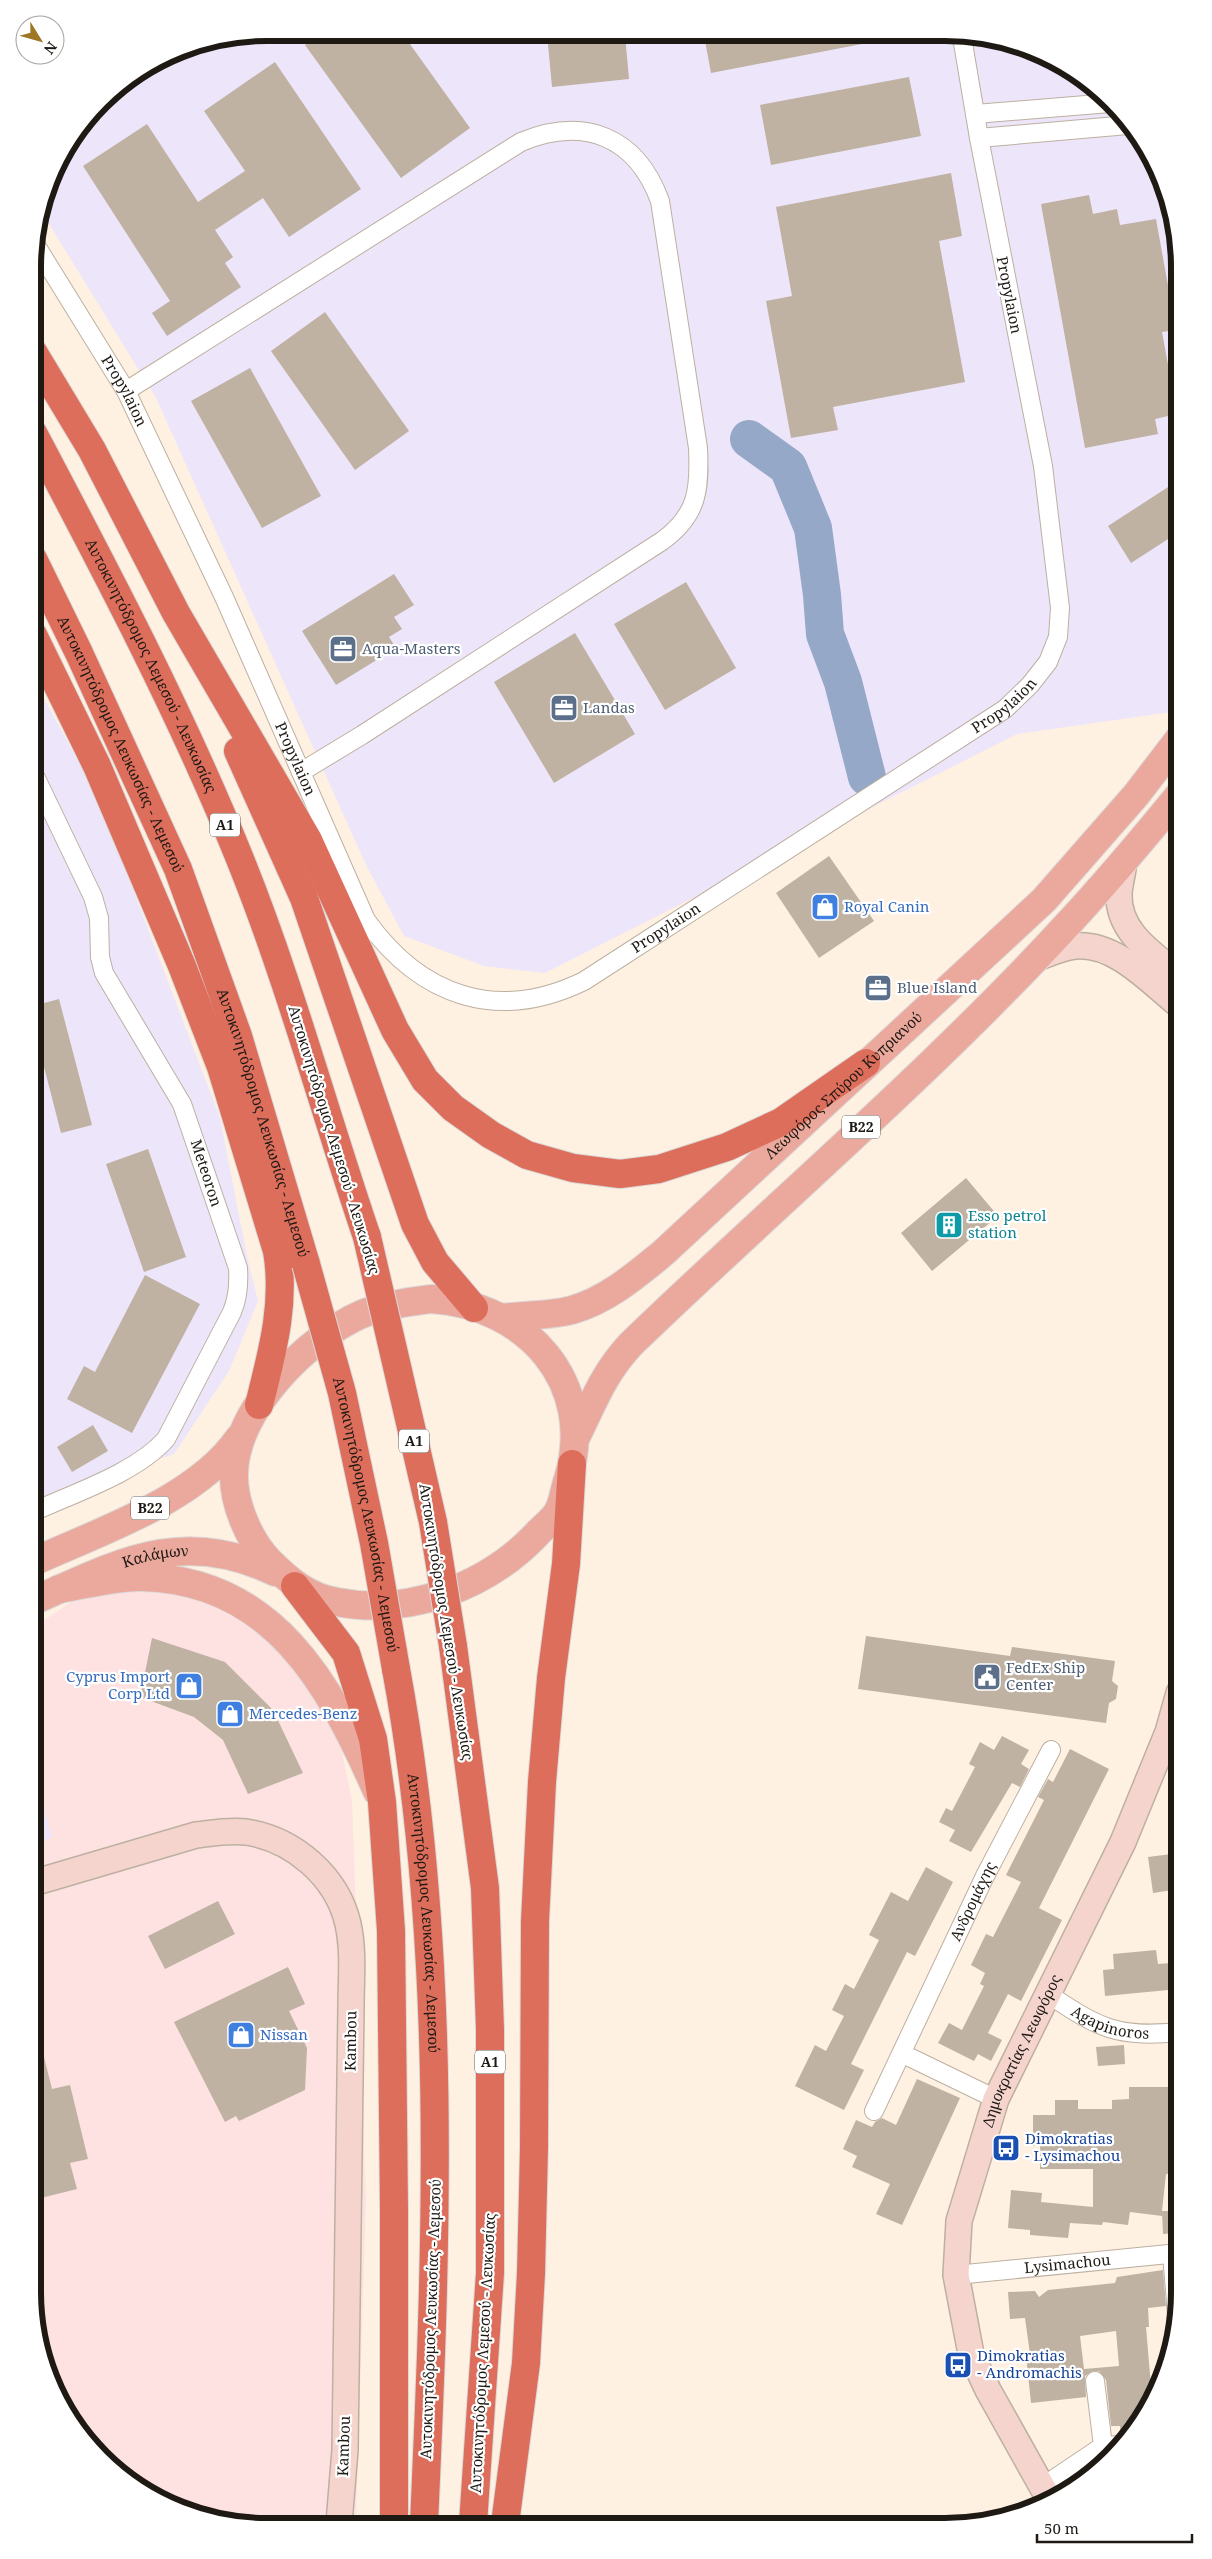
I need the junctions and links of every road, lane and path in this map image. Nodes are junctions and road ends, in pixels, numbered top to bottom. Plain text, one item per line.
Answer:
1 (963, 42) edge
2 (1101, 104) edge
3 (975, 114) junction
4 (1121, 126) edge
5 (979, 138) junction
6 (42, 255) edge
7 (41, 365) edge
8 (126, 391) junction
9 (41, 448) edge
10 (41, 575) edge
11 (176, 613) junction
12 (41, 652) edge
13 (1171, 749) edge
14 (301, 772) junction
15 (41, 789) edge
16 (1171, 805) edge
17 (1124, 862) junction
18 (1035, 959) junction
19 (1171, 969) edge
20 (1171, 998) edge
21 (866, 1063) junction
22 (474, 1308) junction
23 (502, 1318) junction
24 (253, 1416) junction
25 (574, 1451) junction
26 (41, 1508) edge
27 (41, 1558) edge
28 (289, 1581) junction
29 (59, 1589) junction
30 (41, 1597) edge
31 (1171, 1737) edge
32 (1050, 1750) dead end
33 (382, 1802) junction
34 (41, 1881) edge
35 (1048, 1994) junction
36 (1171, 2033) edge
37 (903, 2054) junction
38 (996, 2099) junction
39 (874, 2111) dead end
40 (1171, 2254) edge
41 (956, 2275) junction
42 (1094, 2381) dead end
43 (1111, 2446) edge
44 (1109, 2447) edge
45 (1045, 2493) edge
46 (340, 2518) edge
47 (394, 2518) edge
48 (424, 2518) edge
49 (474, 2518) edge
50 (506, 2518) edge

1 - 3 street, Propylaion
2 - 3 street
3 - 5 street, Propylaion
4 - 5 street
5 - 14 street, Propylaion
6 - 8 street, Propylaion
7 - 11 highway
8 - 14 street, Propylaion
8 - 14 street
9 - 49 highway, Αυτοκινητόδρομος Λεμεσού - Λευκωσίας / A1, bridge
10 - 48 highway, Αυτοκινητόδρομος Λευκωσίας - Λεμεσού, bridge
11 - 21 highway
11 - 22 highway
12 - 24 highway
13 - 21 main road, Λεωφόρος Σπύρου Κυπριανού / B22
15 - 26 street, Meteoron
16 - 17 main road, B22
17 - 18 main road, B22
17 - 19 street
18 - 20 street
18 - 25 main road, B22
21 - 23 main road, Λεωφόρος Σπύρου Κυπριανού / B22
22 - 23 main road, B22
22 - 24 main road, B22
23 - 25 main road, B22
24 - 27 main road, B22
24 - 28 main road, B22
25 - 28 main road, B22
25 - 50 highway
28 - 29 main road, Καλάμων / B22
28 - 33 highway
29 - 30 main road, Καλάμων / B22
29 - 33 main road
31 - 35 street, Δημοκρατίας Λεωφόρος
32 - 37 street, Ανδρομάχης
33 - 47 highway
34 - 46 street, Kambou
35 - 36 street, Agapinoros
35 - 38 street, Δημοκρατίας Λεωφόρος
37 - 38 street
37 - 39 street, Ανδρομάχης
38 - 41 street, Δημοκρατίας Λεωφόρος
40 - 41 street, Lysimachou
41 - 45 street, Δημοκρατίας Λεωφόρος
42 - 43 street
44 - 45 street

